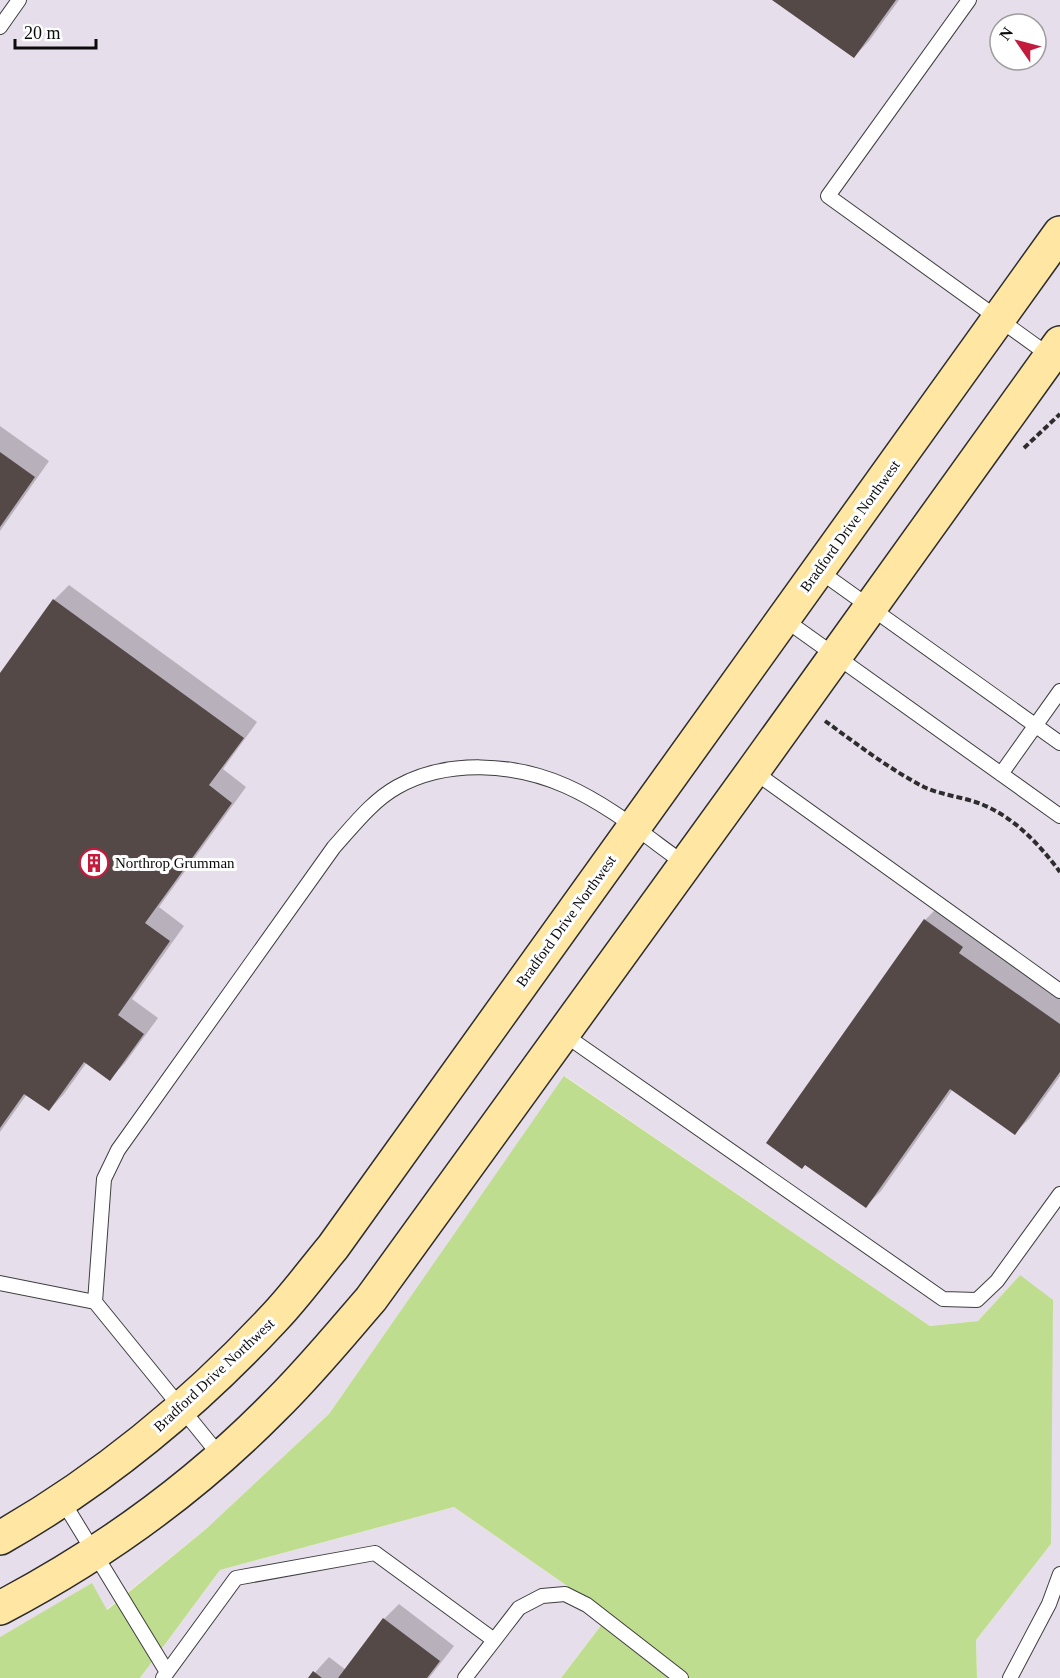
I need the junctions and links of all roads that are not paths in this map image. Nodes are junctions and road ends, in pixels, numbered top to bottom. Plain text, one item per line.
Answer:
1 (19, 0) edge
2 (969, 0) edge
3 (0, 27) edge
4 (1060, 233) edge
5 (999, 318) junction
6 (1055, 349) edge
7 (818, 570) junction
8 (870, 607) junction
9 (784, 619) junction
10 (835, 656) junction
11 (1060, 691) edge
12 (1036, 725) junction
13 (1060, 742) edge
14 (753, 771) junction
15 (1001, 774) junction
16 (1060, 816) edge
17 (633, 827) junction
18 (685, 864) junction
19 (1060, 991) edge
20 (562, 1033) junction
21 (1060, 1194) edge
22 (0, 1283) edge
23 (95, 1302) junction
24 (182, 1408) junction
25 (221, 1457) junction
26 (62, 1500) junction
27 (0, 1538) edge
28 (94, 1552) junction
29 (1060, 1575) edge
30 (0, 1608) edge
31 (494, 1640) junction
32 (165, 1675) edge
33 (465, 1678) edge
34 (681, 1678) edge
35 (1010, 1678) edge

1 - 3 lane
2 - 5 lane
4 - 5 main road, Bradford Drive Northwest
5 - 6 lane
5 - 7 main road, Bradford Drive Northwest
6 - 8 main road
7 - 8 lane
7 - 9 main road, Bradford Drive Northwest
8 - 10 main road
8 - 12 lane
9 - 10 lane
9 - 17 main road, Bradford Drive Northwest
10 - 14 main road
10 - 15 lane
11 - 12 lane
12 - 13 lane
12 - 15 lane
14 - 18 main road
14 - 19 lane
15 - 16 lane
17 - 18 lane
17 - 23 lane
17 - 24 main road, Bradford Drive Northwest
18 - 20 main road
20 - 21 lane
20 - 25 main road
22 - 23 lane
23 - 24 lane
24 - 25 lane
24 - 26 main road, Bradford Drive Northwest
25 - 28 main road
26 - 27 main road, Bradford Drive Northwest
26 - 28 lane
28 - 30 main road
28 - 32 lane
29 - 35 lane
31 - 32 lane
31 - 33 lane
31 - 34 lane

